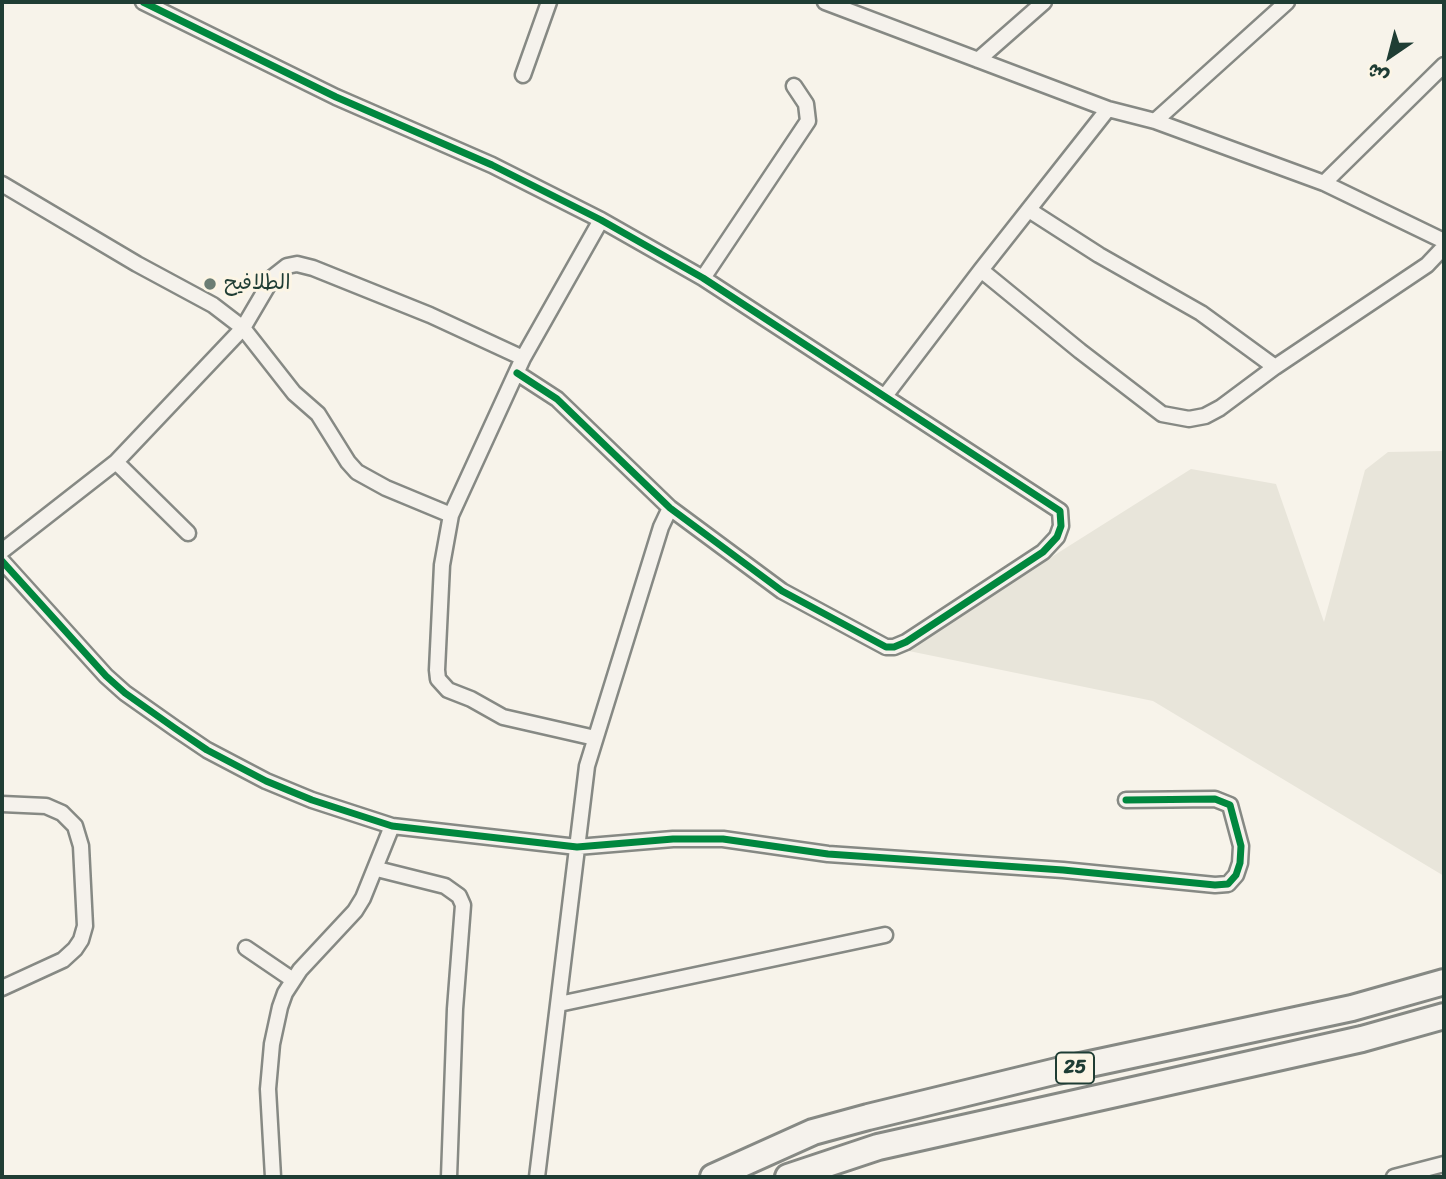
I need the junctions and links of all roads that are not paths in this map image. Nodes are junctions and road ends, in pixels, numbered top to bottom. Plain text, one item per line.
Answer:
1 (143, 2) edge
2 (549, 2) edge
3 (1044, 2) edge
4 (1287, 2) edge
5 (830, 3) edge
6 (978, 60) junction
7 (1444, 65) edge
8 (523, 75) dead end
9 (794, 86) dead end
10 (1108, 110) junction
11 (1155, 121) junction
12 (1324, 183) junction
13 (2, 184) edge
14 (1029, 210) junction
15 (601, 220) junction
16 (1444, 241) edge
17 (1444, 247) edge
18 (981, 270) junction
19 (703, 278) junction
20 (243, 328) junction
21 (523, 358) junction
22 (1275, 367) junction
23 (517, 373) junction
24 (885, 396) junction
25 (116, 462) junction
26 (670, 508) junction
27 (452, 515) junction
28 (188, 533) dead end
29 (2, 551) edge
30 (2, 561) edge
31 (595, 738) junction
32 (1126, 800) dead end
33 (2, 804) edge
34 (392, 826) junction
35 (577, 847) junction
36 (377, 869) junction
37 (885, 935) dead end
38 (246, 948) dead end
39 (293, 980) junction
40 (1444, 982) edge
41 (2, 988) edge
42 (559, 1004) junction
43 (1444, 1016) edge
44 (1444, 1164) edge
45 (273, 1177) edge
46 (449, 1177) edge
47 (537, 1177) edge
48 (713, 1177) edge
49 (788, 1177) edge
50 (1394, 1177) edge

1 - 15 street
2 - 8 street
3 - 6 street
4 - 11 street
5 - 6 street
6 - 10 street
7 - 12 street
9 - 19 street
10 - 11 street
10 - 14 street
11 - 12 street
12 - 16 street
13 - 20 street
14 - 18 street
14 - 22 street
15 - 19 street
15 - 21 street
17 - 22 street
18 - 22 street
18 - 24 street
19 - 24 street
20 - 21 street
20 - 25 street
20 - 27 street
21 - 23 street
23 - 26 street
23 - 27 street
24 - 26 street
25 - 28 street
25 - 29 street
26 - 31 street
27 - 31 street
30 - 34 street
31 - 35 street
32 - 35 street
33 - 41 street
34 - 35 street
34 - 36 street
35 - 42 street
36 - 39 street
36 - 46 street
37 - 42 street
38 - 39 street
39 - 45 street
40 - 48 highway, 25
42 - 47 street
43 - 49 highway, 25
44 - 50 street

